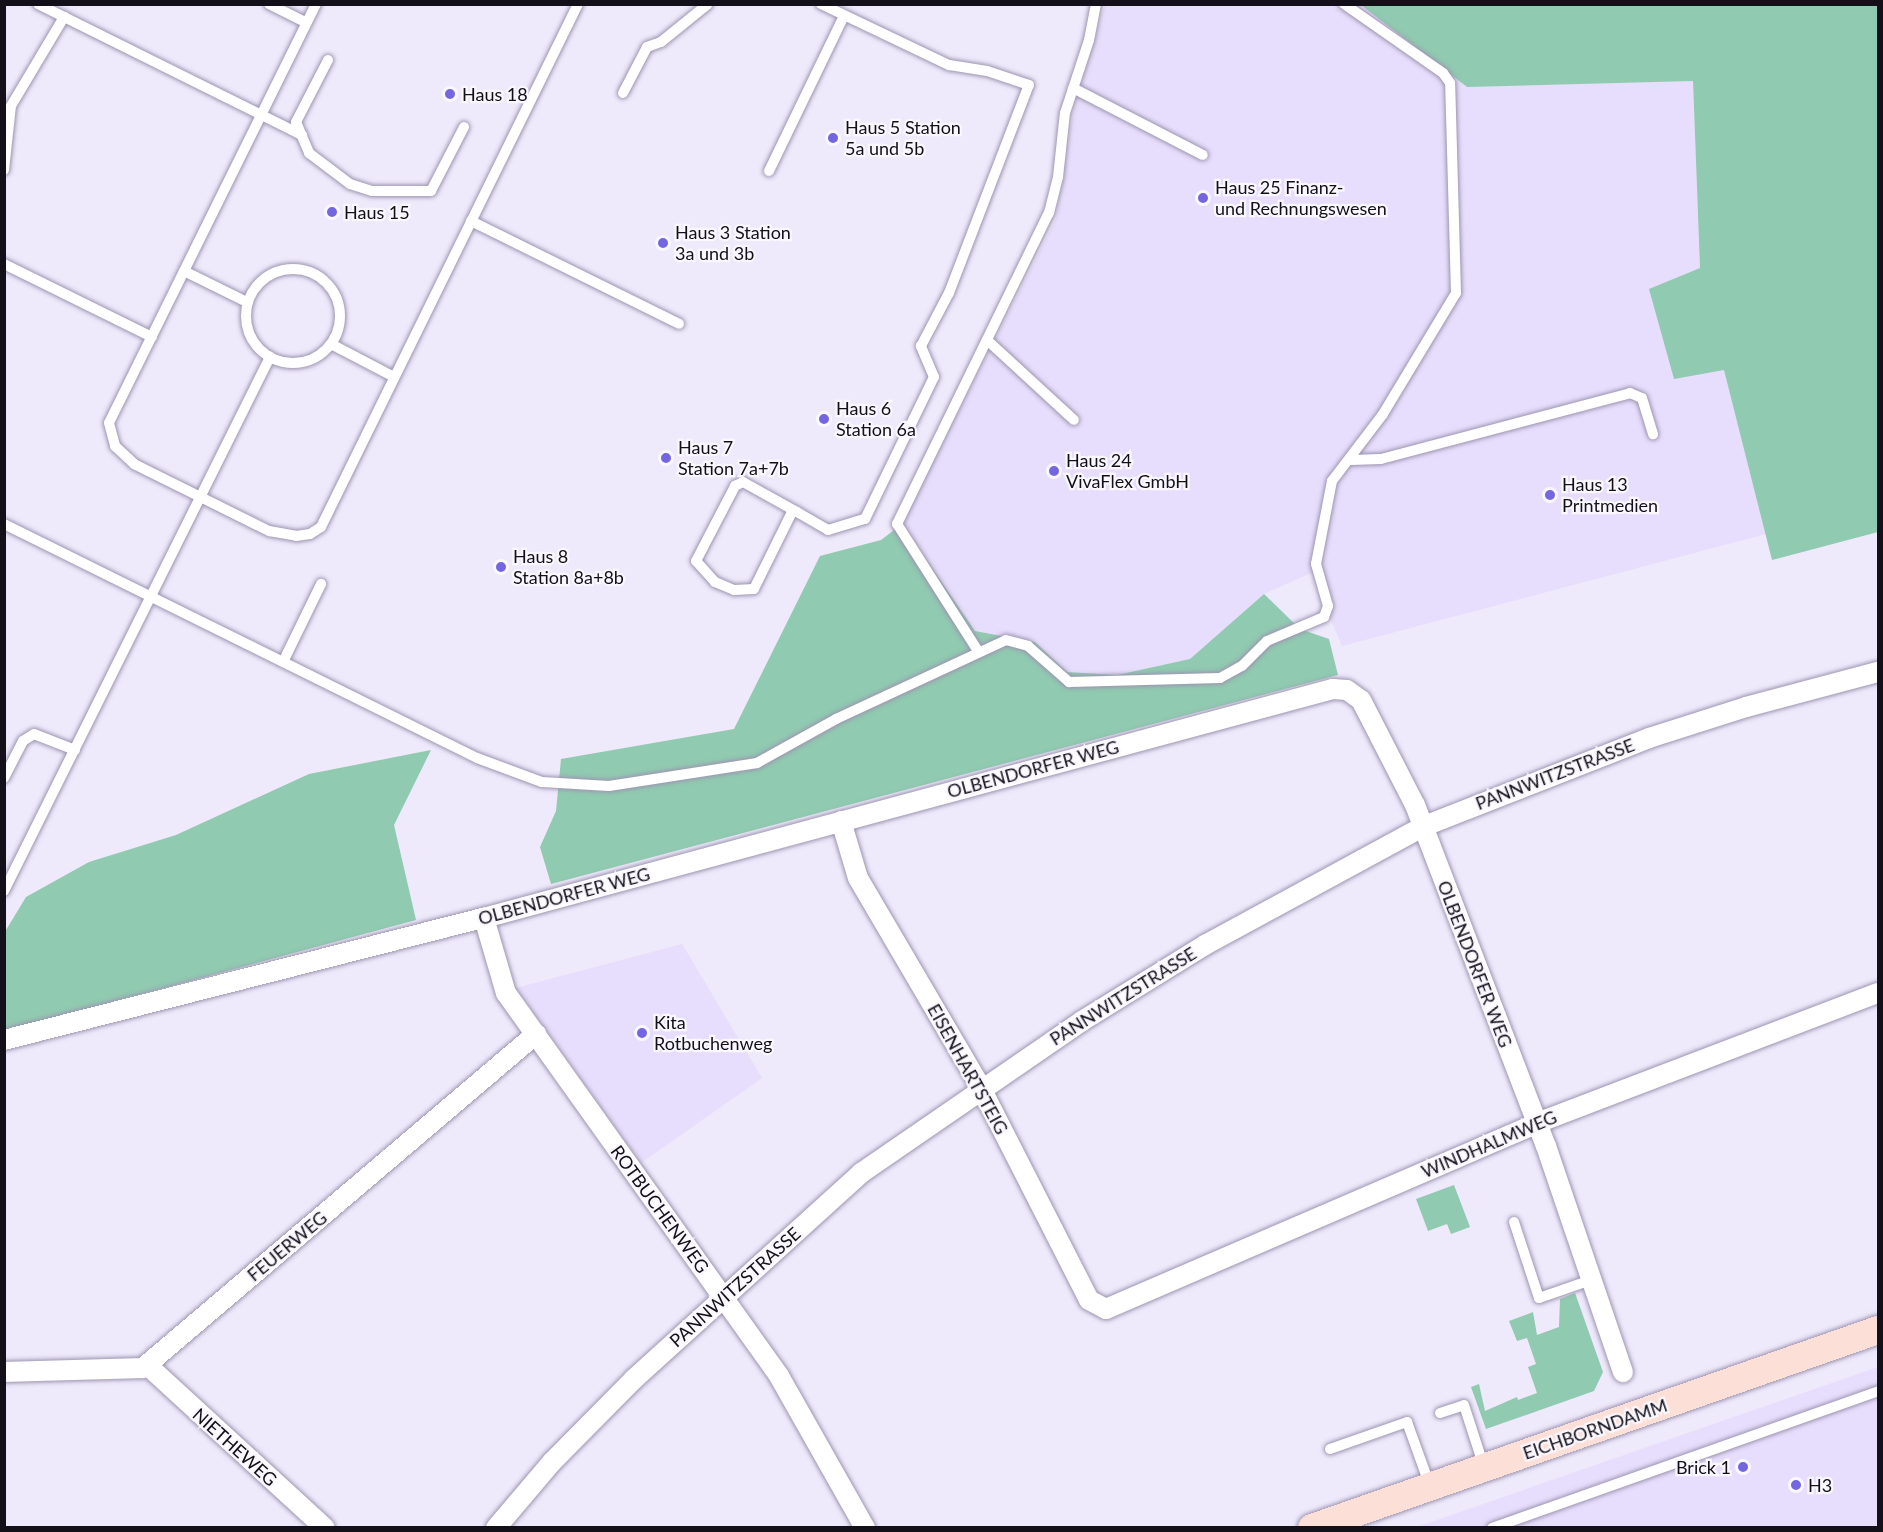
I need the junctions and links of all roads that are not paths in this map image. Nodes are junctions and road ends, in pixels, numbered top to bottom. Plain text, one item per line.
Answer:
1 (38, 4) edge
2 (269, 4) edge
3 (316, 4) edge
4 (578, 4) edge
5 (708, 4) edge
6 (821, 4) edge
7 (1096, 4) edge
8 (1344, 4) edge
9 (844, 16) junction
10 (64, 17) junction
11 (307, 23) junction
12 (328, 60) dead end
13 (1073, 88) junction
14 (623, 93) dead end
15 (261, 115) junction
16 (464, 128) dead end
17 (302, 135) junction
18 (1203, 155) dead end
19 (4, 170) edge
20 (769, 171) dead end
21 (471, 221) junction
22 (4, 264) edge
23 (184, 271) junction
24 (247, 302) junction
25 (679, 324) dead end
26 (152, 337) junction
27 (987, 340) junction
28 (331, 344) junction
29 (270, 357) junction
30 (394, 377) junction
31 (1074, 420) dead end
32 (1653, 434) dead end
33 (1351, 460) junction
34 (201, 498) junction
35 (793, 510) junction
36 (4, 524) edge
37 (321, 584) dead end
38 (150, 596) junction
39 (978, 651) junction
40 (283, 662) junction
41 (1878, 672) edge
42 (75, 750) junction
43 (4, 778) edge
44 (841, 821) junction
45 (1422, 827) junction
46 (4, 891) edge
47 (484, 918) junction
48 (1878, 993) edge
49 (536, 1034) junction
50 (4, 1040) edge
51 (981, 1088) junction
52 (1537, 1123) junction
53 (1514, 1222) dead end
54 (1591, 1280) junction
55 (723, 1297) junction
56 (1106, 1309) joint
57 (1878, 1330) edge
58 (147, 1365) junction
59 (4, 1371) edge
60 (1623, 1372) dead end
61 (1878, 1391) edge
62 (1440, 1413) dead end
63 (1330, 1449) dead end
64 (1484, 1467) junction
65 (1430, 1486) junction
66 (324, 1527) edge
67 (496, 1527) edge
68 (865, 1527) edge
69 (1312, 1527) edge
70 (1492, 1527) edge

1 - 10 lane
2 - 11 lane
3 - 11 lane
4 - 21 lane
5 - 14 lane
6 - 9 lane
7 - 13 lane
8 - 33 lane
9 - 20 lane
9 - 35 lane
10 - 15 lane
10 - 19 lane
11 - 15 lane
12 - 17 lane
13 - 18 lane
13 - 27 lane
15 - 17 lane
15 - 23 lane
16 - 17 lane
21 - 25 lane
21 - 30 lane
22 - 26 lane
23 - 24 lane
23 - 26 lane
24 - 28 lane
24 - 29 lane
26 - 34 lane
27 - 31 lane
27 - 39 lane
28 - 29 lane
28 - 30 lane
29 - 34 lane
30 - 34 lane
32 - 33 lane
33 - 39 lane
34 - 38 lane
35 - 35 lane
36 - 38 lane
37 - 40 lane
38 - 40 lane
38 - 42 lane
39 - 40 lane
41 - 45 street, PANNWITZSTRASSE
42 - 43 lane
42 - 46 lane
44 - 45 street, OLBENDORFER WEG
44 - 47 street, OLBENDORFER WEG
44 - 51 street, EISENHARTSTEIG
45 - 51 street, PANNWITZSTRASSE
45 - 52 street, OLBENDORFER WEG
47 - 49 street, ROTBUCHENWEG
47 - 50 street, OLBENDORFER WEG
48 - 52 street, WINDHALMWEG
49 - 55 street, ROTBUCHENWEG
49 - 58 street, FEUERWEG
51 - 55 street, PANNWITZSTRASSE
51 - 56 street, EISENHARTSTEIG
52 - 54 street, OLBENDORFER WEG
52 - 56 street, WINDHALMWEG
53 - 54 lane
54 - 60 street, OLBENDORFER WEG
55 - 67 street, PANNWITZSTRASSE
55 - 68 street, ROTBUCHENWEG
57 - 64 main road, EICHBORNDAMM
58 - 59 street
58 - 66 street, NIETHEWEG
61 - 70 lane
62 - 64 lane
63 - 65 lane
64 - 65 main road, EICHBORNDAMM
65 - 69 main road, EICHBORNDAMM

